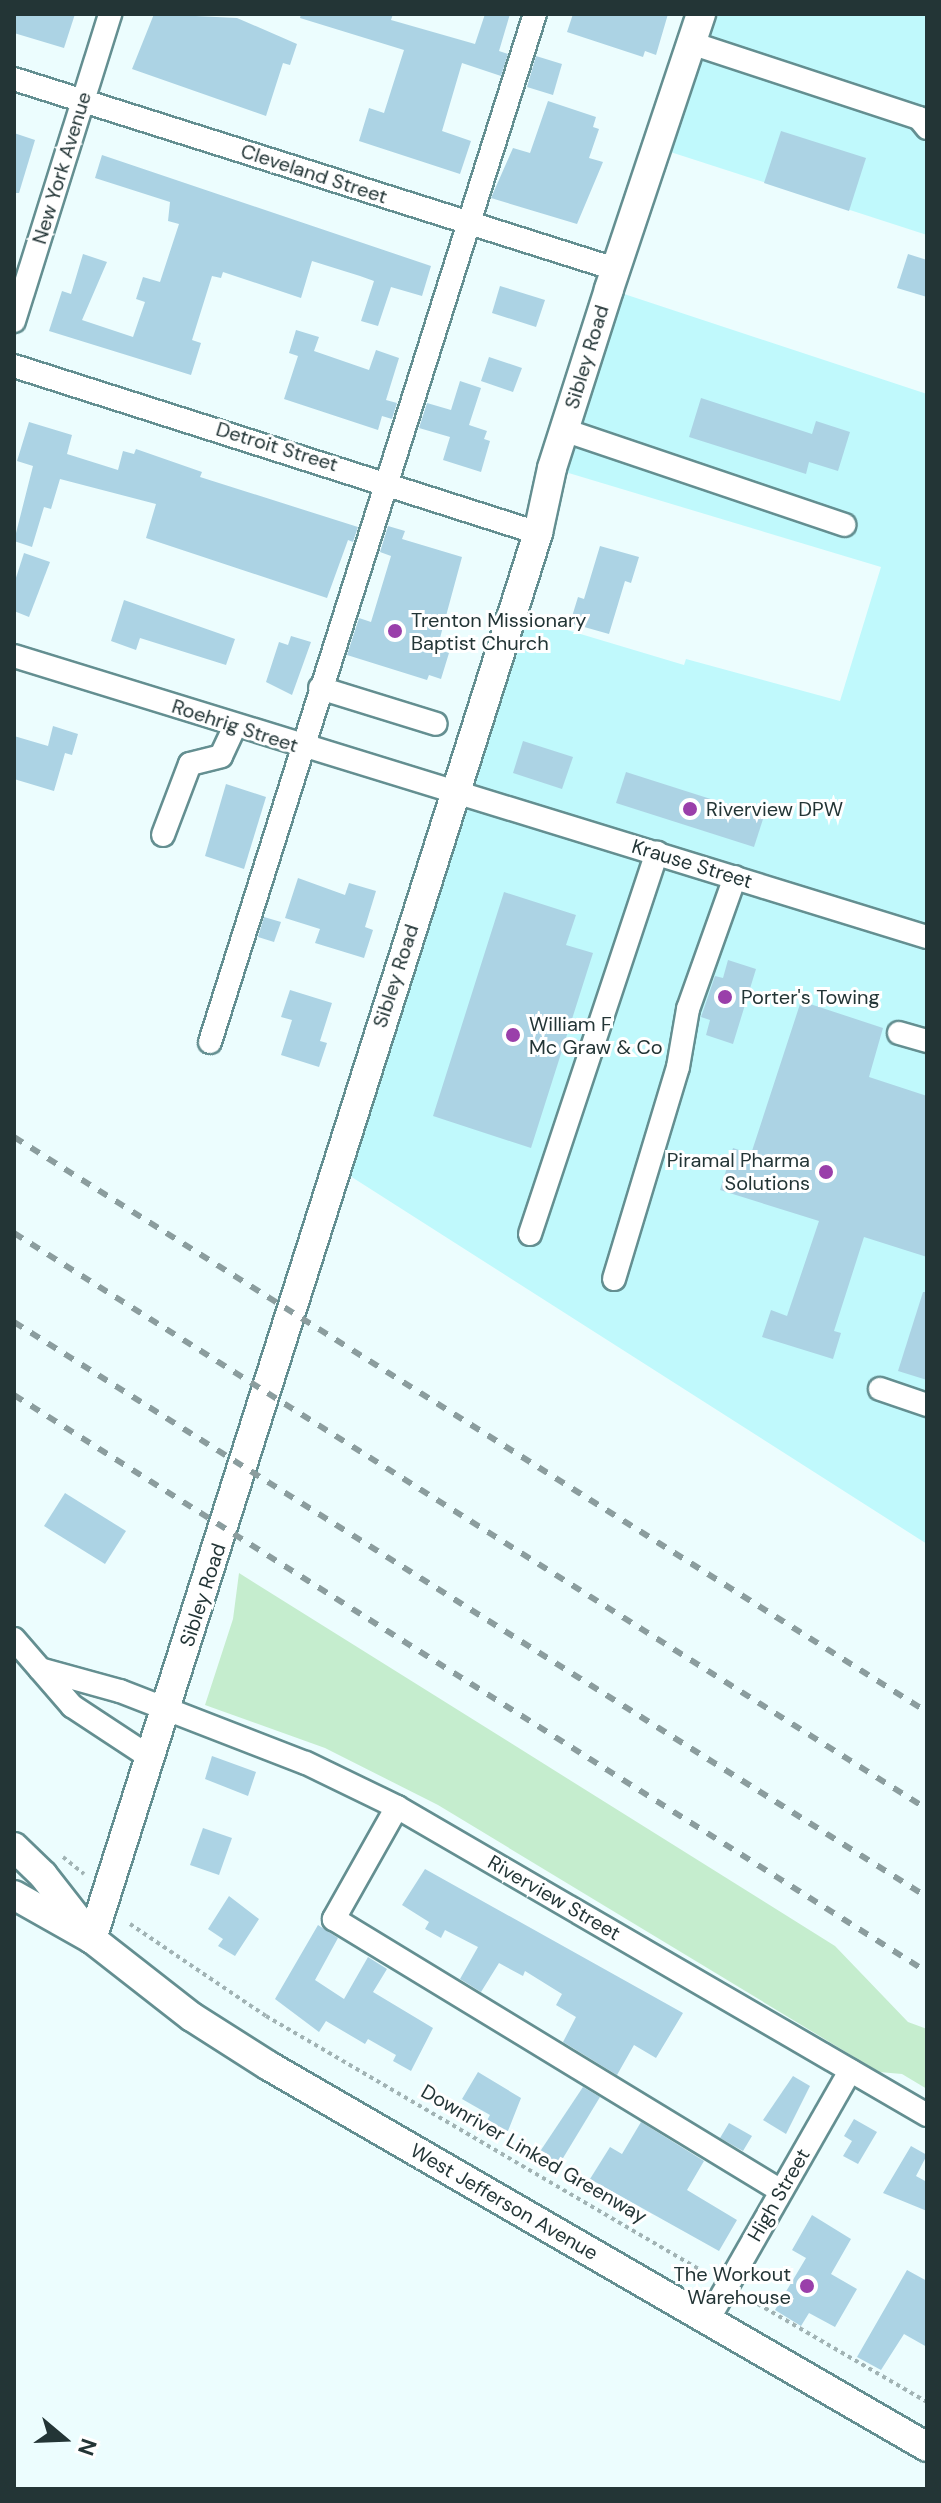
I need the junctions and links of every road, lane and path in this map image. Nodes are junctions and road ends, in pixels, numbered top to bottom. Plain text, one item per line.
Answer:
1 (110, 14) edge
2 (535, 14) edge
3 (701, 14) edge
4 (691, 43) junction
5 (14, 79) edge
6 (83, 101) junction
7 (927, 128) edge
8 (468, 223) junction
9 (615, 269) junction
10 (14, 321) edge
11 (14, 366) edge
12 (564, 430) junction
13 (385, 481) junction
14 (844, 525) dead end
15 (538, 533) junction
16 (14, 656) edge
17 (320, 688) junction
18 (436, 724) dead end
19 (235, 726) junction
20 (302, 747) junction
21 (457, 791) junction
22 (163, 835) dead end
23 (657, 853) junction
24 (735, 877) junction
25 (927, 937) edge
26 (899, 1033) dead end
27 (927, 1041) edge
28 (210, 1042) dead end
29 (530, 1234) dead end
30 (614, 1279) dead end
31 (880, 1389) dead end
32 (927, 1405) edge
33 (14, 1639) edge
34 (40, 1669) junction
35 (166, 1710) junction
36 (151, 1758) junction
37 (397, 1807) junction
38 (14, 1847) edge
39 (14, 1895) edge
40 (130, 1924) dead end
41 (92, 1939) junction
42 (850, 2071) junction
43 (927, 2115) edge
44 (781, 2191) junction
45 (727, 2285) junction
46 (708, 2320) junction
47 (927, 2402) edge
48 (927, 2447) edge

1 - 6 street, New York Avenue
2 - 8 street
3 - 4 main road, Sibley Road
4 - 7 street
4 - 9 main road, Sibley Road
5 - 6 street, Cleveland Street
6 - 8 street, Cleveland Street
6 - 10 street, New York Avenue
8 - 9 street, Cleveland Street
8 - 13 street
9 - 12 main road, Sibley Road
11 - 13 street, Detroit Street
12 - 14 street
12 - 15 main road, Sibley Road
13 - 15 street, Detroit Street
13 - 17 street
15 - 21 main road, Sibley Road
16 - 19 street, Roehrig Street
17 - 18 street
17 - 20 street
19 - 20 street, Roehrig Street
19 - 22 street
20 - 21 street, Roehrig Street
20 - 28 street
21 - 23 street, Krause Street
21 - 35 main road, Sibley Road
23 - 24 street, Krause Street
23 - 29 street
24 - 25 street, Krause Street
24 - 30 street
26 - 27 street
31 - 32 street
33 - 34 street
34 - 35 street, Riverview Street
34 - 36 street
35 - 36 main road, Sibley Road
35 - 37 street, Riverview Street
36 - 41 main road, Sibley Road
37 - 42 street, Riverview Street
37 - 44 street
38 - 41 main road, West Jefferson Avenue
39 - 41 main road, West Jefferson Avenue
40 - 45 path, Downriver Linked Greenway
41 - 46 main road, West Jefferson Avenue
42 - 43 street, Riverview Street
42 - 44 street, High Street
44 - 45 street, High Street
45 - 46 street, High Street
45 - 47 path, Downriver Linked Greenway
46 - 48 main road, West Jefferson Avenue

